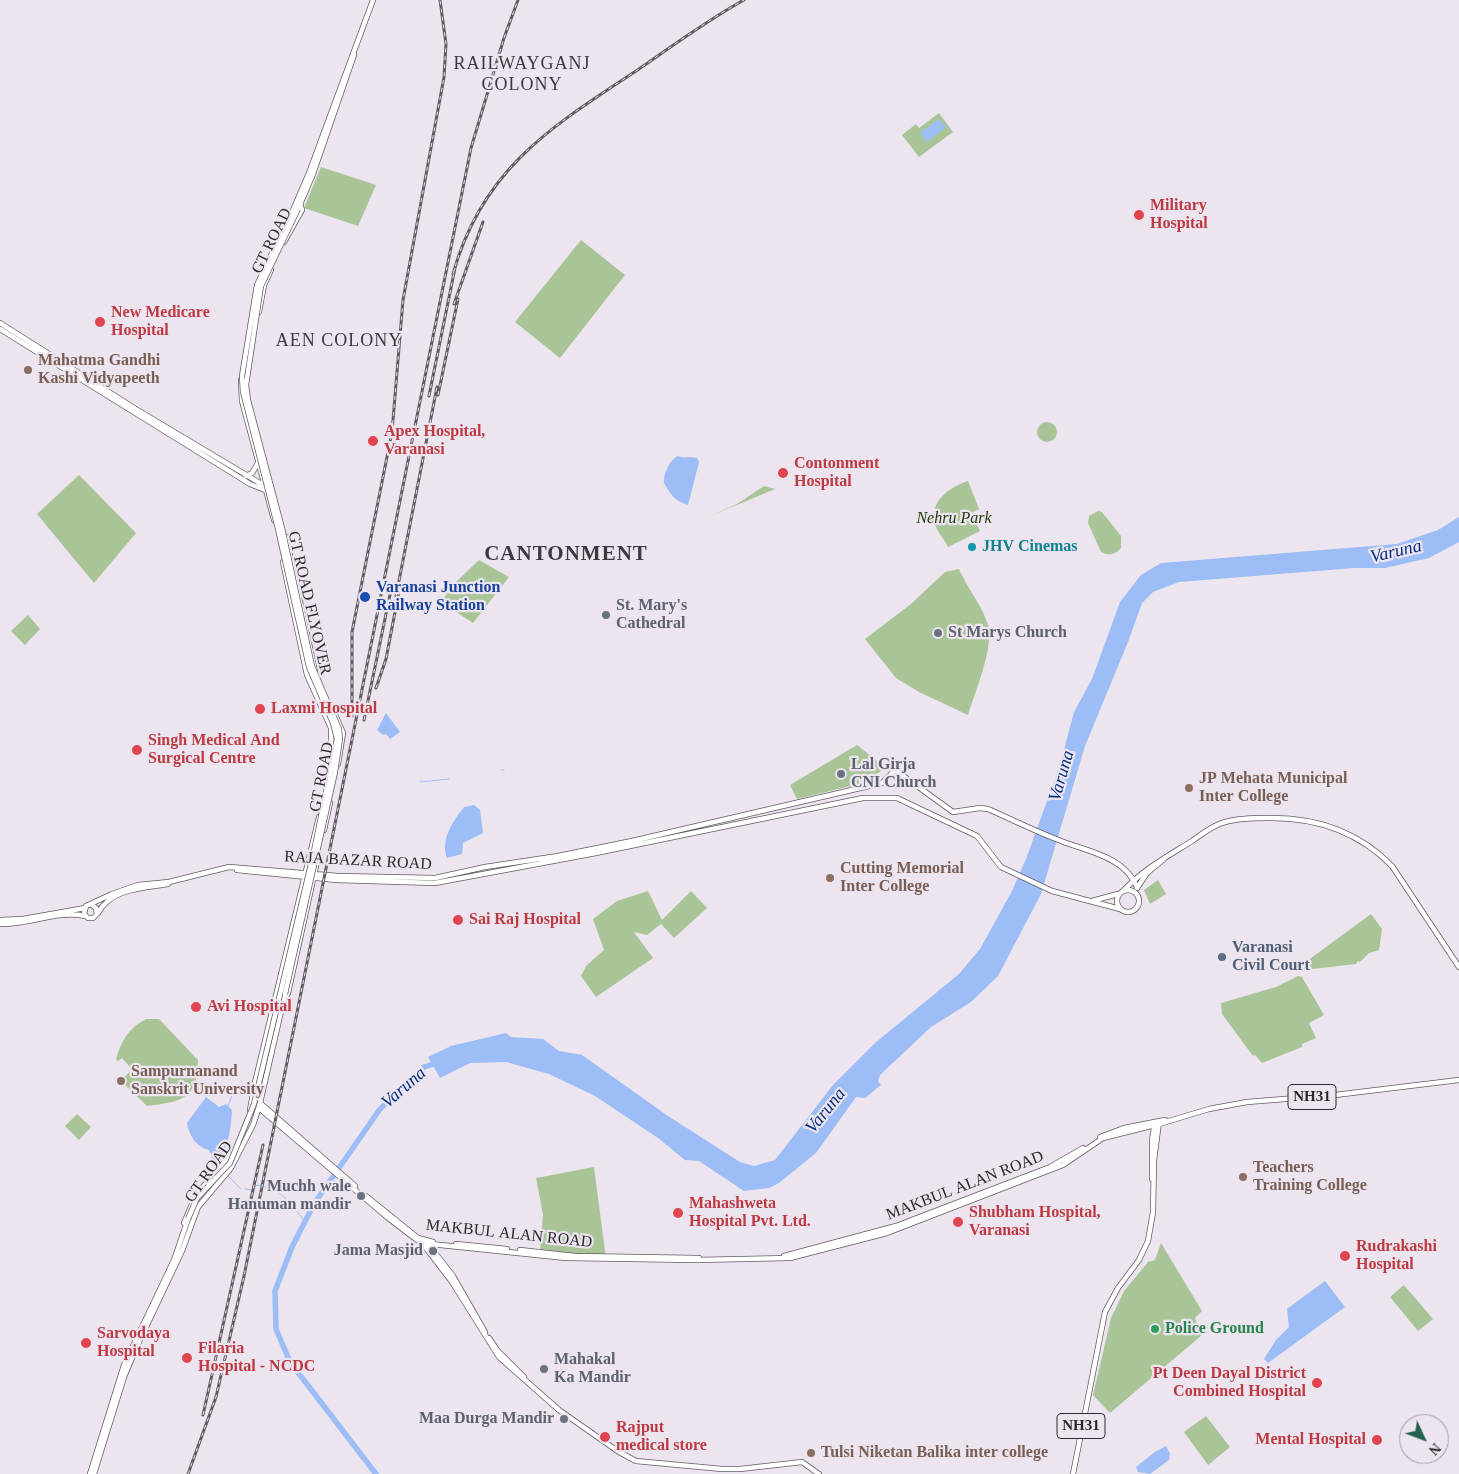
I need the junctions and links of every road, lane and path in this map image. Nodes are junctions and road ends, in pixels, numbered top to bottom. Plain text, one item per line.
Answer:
1 (373, 0) edge
2 (299, 203) junction
3 (296, 208) junction
4 (0, 323) edge
5 (0, 329) edge
6 (165, 429) junction
7 (205, 452) junction
8 (258, 463) junction
9 (246, 476) junction
10 (264, 487) junction
11 (1165, 858) junction
12 (526, 863) junction
13 (303, 875) junction
14 (314, 876) junction
15 (1134, 879) junction
16 (1138, 887) junction
17 (1124, 890) junction
18 (1118, 894) junction
19 (1137, 894) junction
20 (1088, 902) junction
21 (92, 905) junction
22 (85, 908) junction
23 (1120, 909) junction
24 (76, 911) junction
25 (67, 912) junction
26 (98, 913) junction
27 (85, 916) junction
28 (0, 920) edge
29 (0, 924) edge
30 (1459, 967) edge
31 (283, 1001) junction
32 (1459, 1080) edge
33 (252, 1097) junction
34 (259, 1105) junction
35 (1157, 1123) junction
36 (314, 1153) junction
37 (358, 1191) junction
38 (186, 1232) junction
39 (421, 1243) junction
40 (428, 1244) junction
41 (552, 1255) junction
42 (564, 1413) junction
43 (104, 1436) junction
44 (90, 1474) edge
45 (94, 1474) edge
46 (820, 1474) edge
47 (1073, 1474) edge

1 - 2 main road, GT ROAD
2 - 3 main road, GT ROAD FLYOVER
2 - 8 main road, GT ROAD
2 - 14 main road, GT ROAD
3 - 31 main road, GT ROAD FLYOVER, bridge
3 - 38 main road, GT ROAD FLYOVER, bridge
4 - 6 main road
5 - 6 main road
6 - 7 main road
7 - 9 main road
7 - 10 main road
8 - 9 main road
8 - 10 main road, GT ROAD
9 - 10 main road
10 - 13 main road, GT ROAD
11 - 15 main road
11 - 16 main road
11 - 30 main road
12 - 14 main road, RAJA BAZAR ROAD
12 - 15 main road, RAJA BAZAR ROAD
12 - 20 main road, RAJA BAZAR ROAD
13 - 14 main road, RAJA BAZAR ROAD
13 - 21 main road, RAJA BAZAR ROAD
13 - 26 main road, RAJA BAZAR ROAD
13 - 33 main road, GT ROAD
14 - 31 main road, GT ROAD
15 - 16 main road
15 - 17 main road
16 - 19 main road
17 - 18 main road
17 - 19 main road
18 - 20 main road
18 - 23 main road
19 - 23 main road
20 - 23 main road
21 - 22 main road
21 - 26 main road
22 - 24 main road
22 - 27 main road
24 - 25 main road
24 - 27 main road
25 - 28 main road
25 - 29 main road
26 - 27 main road
31 - 34 main road, GT ROAD
32 - 35 main road, NH31
33 - 34 main road
33 - 38 main road, GT ROAD
34 - 36 main road
34 - 36 main road
34 - 38 main road, GT ROAD
35 - 41 main road, MAKBUL ALAN ROAD
35 - 47 main road, NH31
36 - 37 main road
37 - 39 main road, MAKBUL ALAN ROAD
37 - 41 main road, MAKBUL ALAN ROAD
38 - 43 main road, GT ROAD
39 - 40 main road, MAKBUL ALAN ROAD
39 - 42 main road
40 - 41 main road, MAKBUL ALAN ROAD
40 - 42 main road
42 - 46 main road
43 - 44 main road, GT ROAD
43 - 45 main road, GT ROAD

